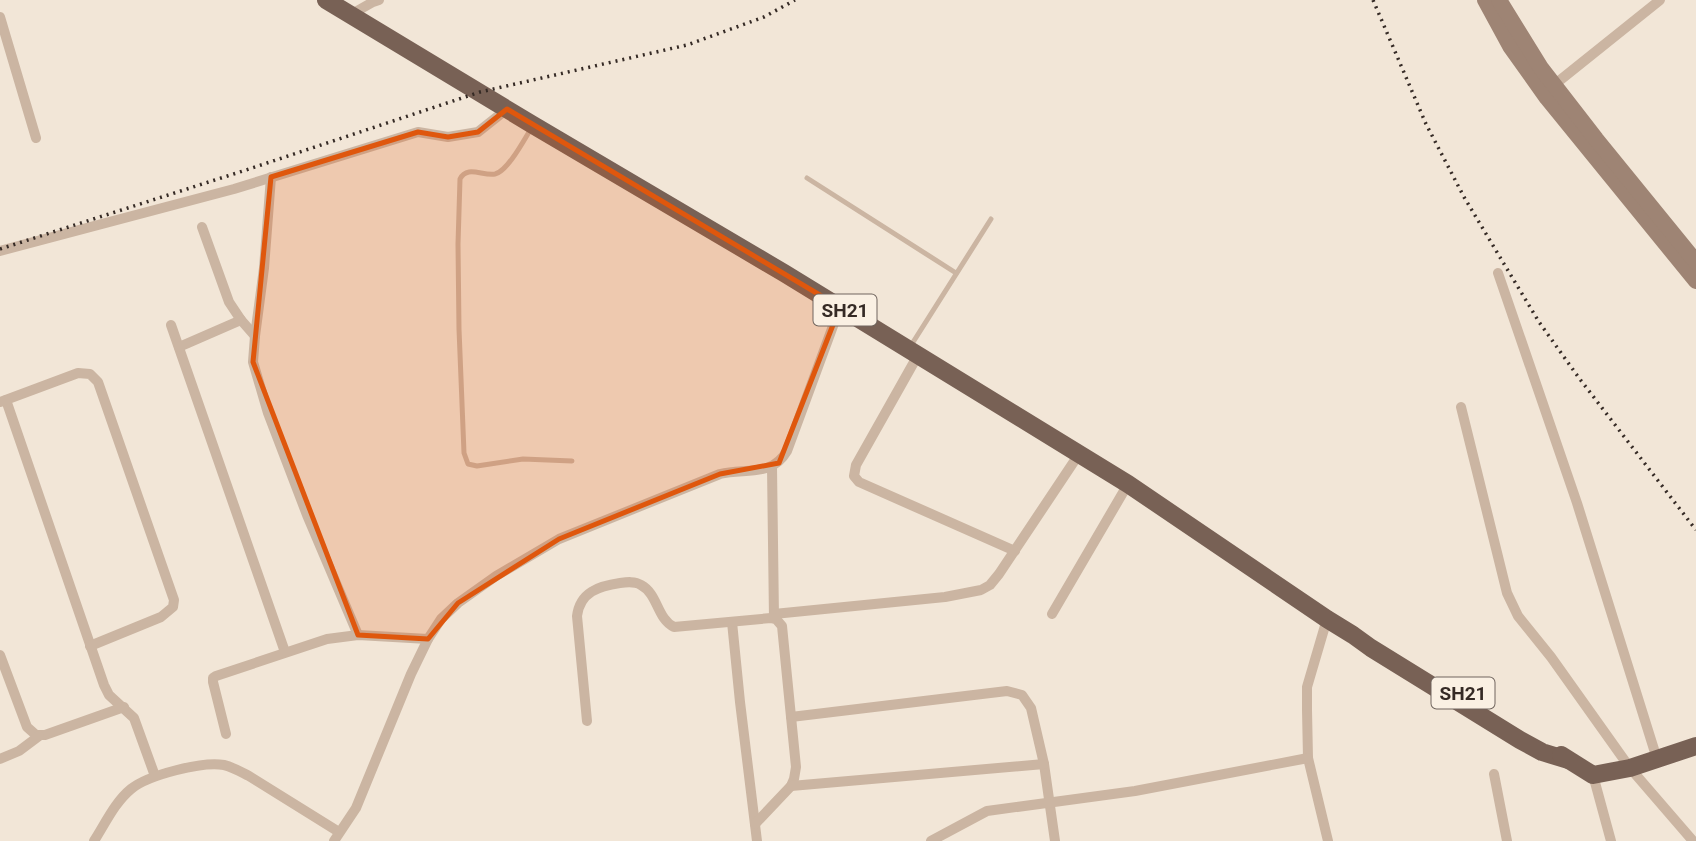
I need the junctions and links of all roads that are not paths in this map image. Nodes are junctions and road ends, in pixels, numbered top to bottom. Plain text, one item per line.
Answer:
1 (326, 0) edge
2 (379, 0) edge
3 (1485, 0) edge
4 (1499, 0) edge
5 (1660, 0) edge
6 (350, 15) junction
7 (0, 17) edge
8 (2, 33) edge
9 (1554, 85) junction
10 (507, 109) junction
11 (533, 125) junction
12 (36, 138) dead end
13 (271, 177) junction
14 (807, 178) dead end
15 (991, 219) dead end
16 (202, 227) dead end
17 (0, 251) edge
18 (1696, 262) edge
19 (956, 273) junction
20 (1498, 273) dead end
21 (1696, 281) edge
22 (840, 307) junction
23 (241, 320) junction
24 (171, 325) dead end
25 (254, 336) junction
26 (179, 347) junction
27 (913, 352) junction
28 (3, 401) edge
29 (1461, 407) dead end
30 (1079, 454) junction
31 (572, 461) dead end
32 (772, 467) junction
33 (1128, 484) junction
34 (1015, 551) junction
35 (1052, 614) dead end
36 (774, 616) junction
37 (1327, 619) junction
38 (732, 622) junction
39 (358, 635) junction
40 (428, 639) junction
41 (90, 646) junction
42 (285, 652) junction
43 (0, 655) edge
44 (124, 707) junction
45 (791, 717) junction
46 (587, 722) dead end
47 (226, 734) dead end
48 (39, 736) junction
49 (1696, 746) edge
50 (1308, 758) junction
51 (0, 759) edge
52 (1657, 759) junction
53 (1044, 764) junction
54 (1630, 768) junction
55 (1494, 774) dead end
56 (1593, 775) junction
57 (155, 776) junction
58 (791, 786) junction
59 (1050, 802) junction
60 (755, 824) junction
61 (337, 836) edge
62 (94, 841) edge
63 (757, 841) edge
64 (931, 841) edge
65 (1055, 841) edge
66 (1328, 841) edge
67 (1507, 841) edge
68 (1611, 841) edge
69 (1693, 841) edge

1 - 6 main road, SH21
2 - 6 street
3 - 21 street
4 - 9 street
5 - 9 street
6 - 10 main road, SH21
7 - 8 street
8 - 12 street
9 - 18 street
10 - 11 main road, SH21
10 - 13 street
11 - 22 main road, SH21
11 - 31 lane
13 - 17 street
13 - 25 street
14 - 19 lane
15 - 19 lane
16 - 23 street
19 - 27 lane
20 - 52 street
22 - 27 main road, SH21
22 - 32 street
23 - 25 street
23 - 26 street
24 - 26 street
25 - 39 street
26 - 42 street
27 - 30 main road, SH21
27 - 34 street
28 - 41 street
28 - 41 street
29 - 54 street
30 - 33 main road, SH21
30 - 34 street
32 - 36 street
32 - 40 street
33 - 35 street
33 - 37 main road, SH21
34 - 36 street
36 - 38 street
36 - 45 street
37 - 50 street
37 - 56 main road, SH21
38 - 46 street
38 - 60 street
39 - 40 street
39 - 42 street
40 - 61 street
41 - 44 street
42 - 47 street
43 - 48 street
44 - 48 street
44 - 57 street
45 - 53 street
45 - 58 street
48 - 51 street
49 - 52 main road
50 - 59 street
50 - 66 street
52 - 54 main road
53 - 58 street
53 - 59 street
54 - 56 main road
54 - 69 street
55 - 67 street
56 - 68 street
57 - 61 street
57 - 62 street
58 - 60 street
59 - 64 street
59 - 65 street
60 - 63 street

